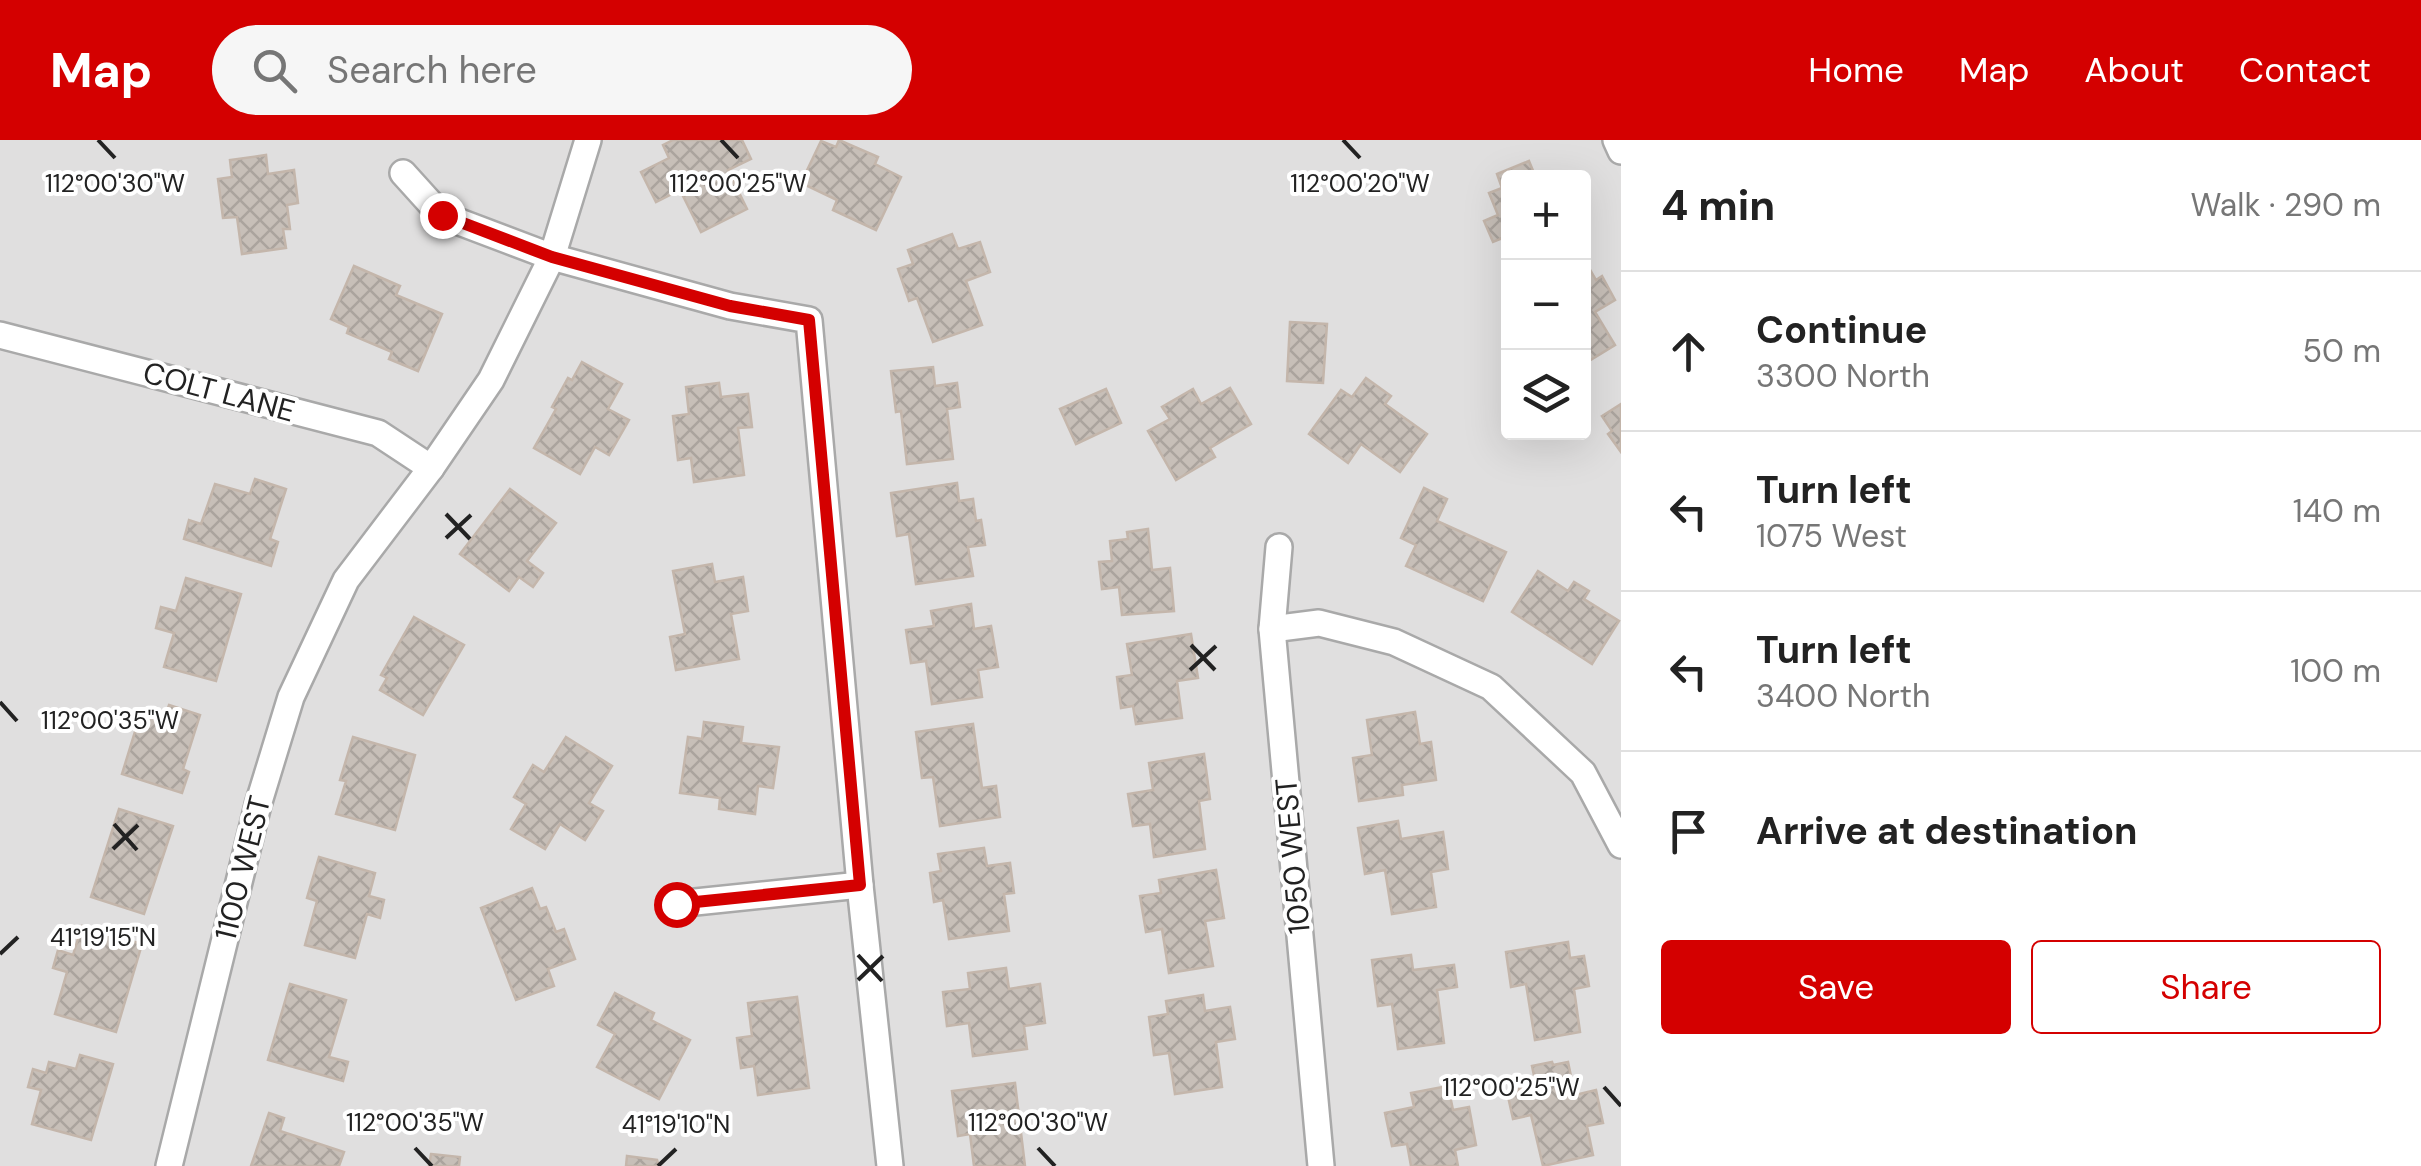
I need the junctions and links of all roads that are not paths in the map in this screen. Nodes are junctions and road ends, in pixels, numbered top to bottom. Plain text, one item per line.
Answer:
1 (588, 140) edge
2 (1616, 140) edge
3 (1621, 151) edge
4 (403, 172) dead end
5 (552, 257) junction
6 (0, 335) edge
7 (430, 468) junction
8 (1279, 547) dead end
9 (1272, 628) junction
10 (1621, 845) edge
11 (860, 885) junction
12 (676, 904) dead end
13 (169, 1166) edge
14 (890, 1166) edge
15 (1321, 1166) edge

1 - 5 street, 1100 WEST
2 - 3 street
4 - 5 street
5 - 7 street, 1100 WEST
5 - 11 street
6 - 7 street, COLT LANE
7 - 13 street, 1100 WEST
8 - 9 street, 1050 WEST
9 - 10 street
9 - 15 street, 1050 WEST
11 - 12 street
11 - 14 street

